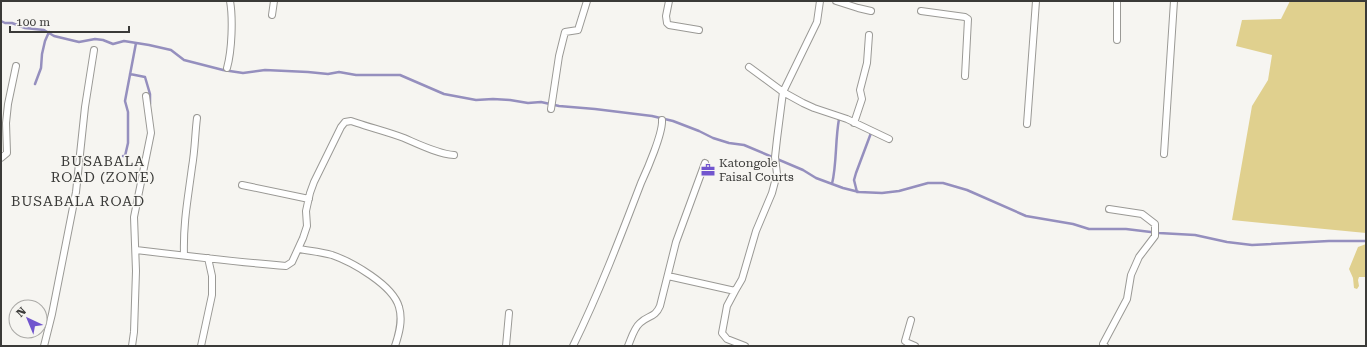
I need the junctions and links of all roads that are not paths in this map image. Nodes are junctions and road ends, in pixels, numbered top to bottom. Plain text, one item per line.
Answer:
1 (230, 1) edge
2 (274, 1) edge
3 (587, 1) edge
4 (668, 1) edge
5 (820, 1) edge
6 (836, 1) edge
7 (1036, 1) edge
8 (1117, 1) edge
9 (1174, 1) edge
10 (871, 11) dead end
11 (921, 11) dead end
12 (272, 14) dead end
13 (699, 30) dead end
14 (869, 35) dead end
15 (1117, 40) dead end
16 (94, 50) dead end
17 (16, 66) dead end
18 (750, 67) dead end
19 (227, 68) dead end
20 (965, 76) dead end
21 (783, 92) junction
22 (146, 96) dead end
23 (551, 108) dead end
24 (197, 118) dead end
25 (662, 120) dead end
26 (854, 123) junction
27 (1027, 124) dead end
28 (888, 139) dead end
29 (1164, 154) dead end
30 (454, 155) dead end
31 (1, 158) edge
32 (705, 164) dead end
33 (242, 185) dead end
34 (308, 199) junction
35 (1109, 209) dead end
36 (299, 249) junction
37 (136, 250) junction
38 (184, 255) junction
39 (208, 258) junction
40 (668, 276) junction
41 (734, 291) junction
42 (509, 313) dead end
43 (911, 320) dead end
44 (44, 346) edge
45 (132, 346) edge
46 (201, 346) edge
47 (395, 346) edge
48 (506, 346) edge
49 (573, 346) edge
50 (628, 346) edge
51 (745, 346) edge
52 (915, 346) edge
53 (1105, 346) edge

1 - 19 street
2 - 12 street
3 - 23 street
4 - 13 street
5 - 21 street
6 - 10 street
7 - 27 street
8 - 15 street
9 - 29 street
11 - 20 street
14 - 26 street
16 - 44 street
17 - 31 street
18 - 21 street
21 - 26 street
21 - 41 street
22 - 37 street
24 - 38 street
25 - 49 street
26 - 28 street
30 - 34 street
32 - 40 street
33 - 34 street
34 - 36 street
35 - 53 street
36 - 39 street
36 - 47 street
37 - 38 street
37 - 45 street
38 - 39 street
39 - 46 street
40 - 41 street
40 - 50 street
41 - 51 street
42 - 48 street
43 - 52 street

